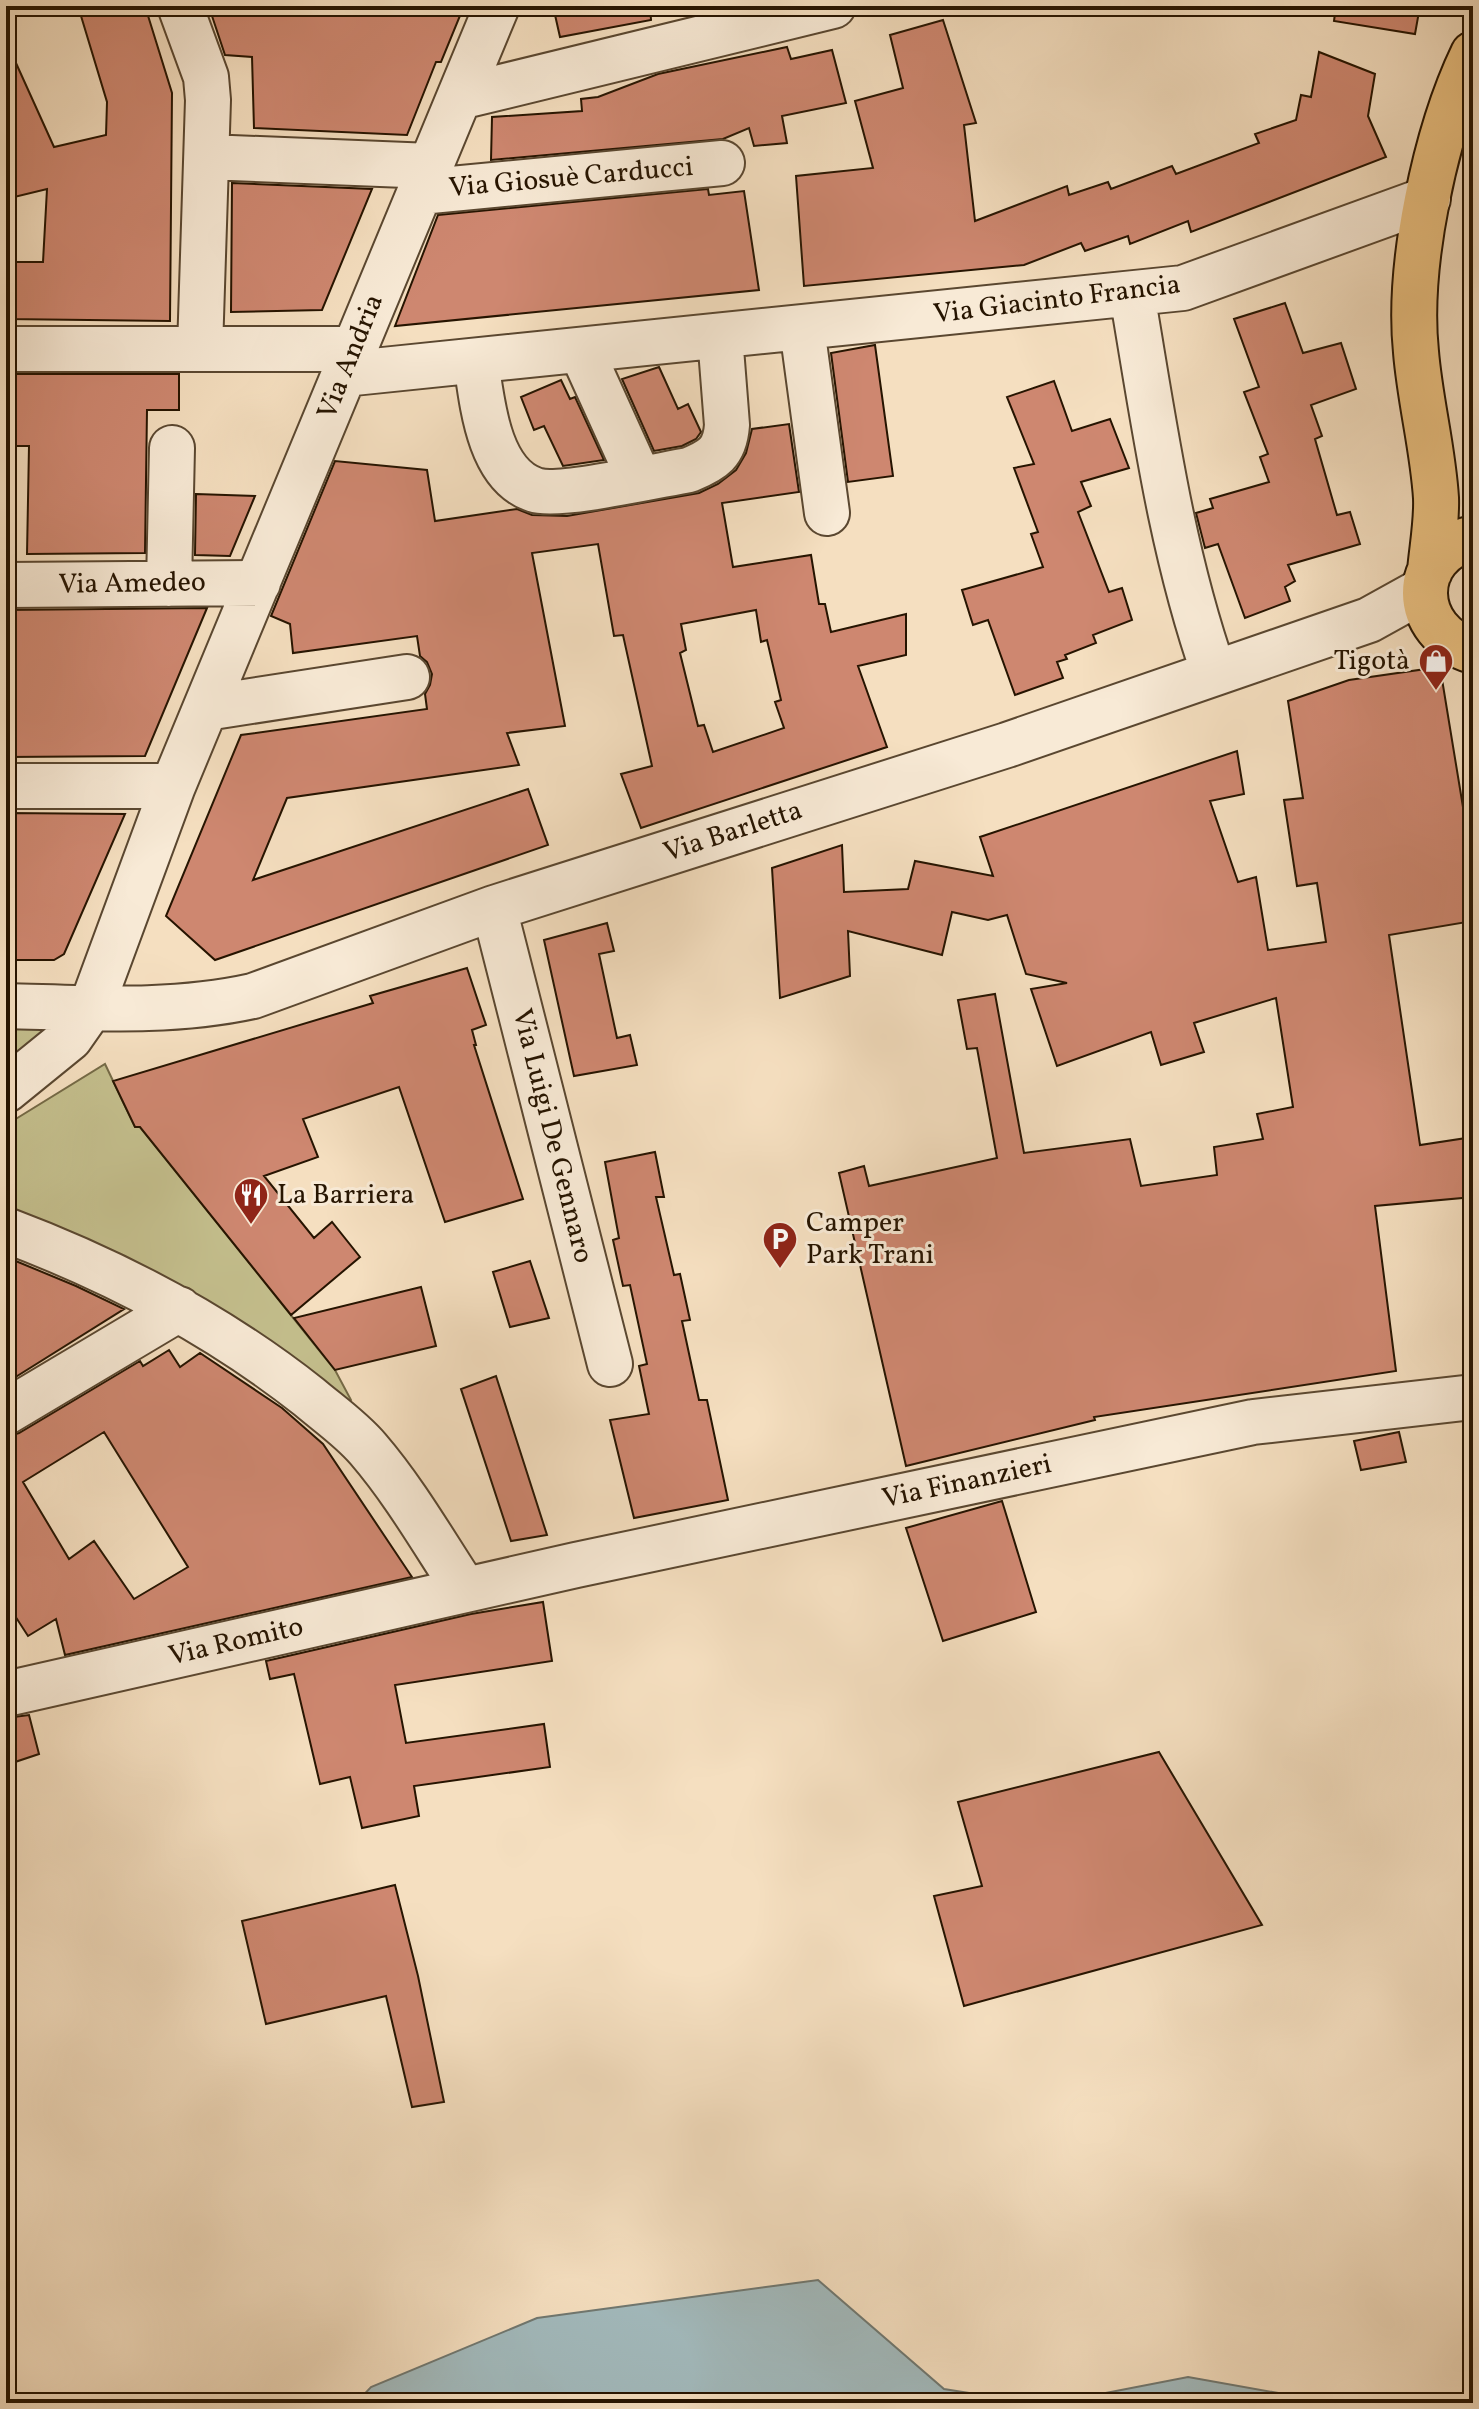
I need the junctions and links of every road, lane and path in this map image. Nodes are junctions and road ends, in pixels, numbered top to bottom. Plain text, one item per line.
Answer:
1 (180, 6) edge
2 (497, 6) edge
3 (833, 6) edge
4 (1473, 54) edge
5 (460, 97) junction
6 (207, 157) junction
7 (722, 163) dead end
8 (425, 179) junction
9 (1428, 199) junction
10 (1132, 294) junction
11 (802, 328) junction
12 (720, 336) junction
13 (6, 349) edge
14 (200, 349) junction
15 (581, 350) junction
16 (476, 361) junction
17 (349, 362) junction
18 (172, 448) dead end
19 (639, 478) junction
20 (1436, 500) junction
21 (827, 513) dead end
22 (1472, 538) edge
23 (258, 583) junction
24 (169, 584) junction
25 (6, 585) edge
26 (1430, 595) junction
27 (1473, 651) edge
28 (1214, 673) junction
29 (407, 677) dead end
30 (206, 708) junction
31 (6, 786) edge
32 (173, 786) junction
33 (494, 908) junction
34 (6, 1006) edge
35 (91, 1008) junction
36 (6, 1090) edge
37 (6, 1230) edge
38 (179, 1309) junction
39 (610, 1364) dead end
40 (1473, 1397) edge
41 (6, 1412) edge
42 (465, 1590) junction
43 (13, 1680) edge

1 - 6 street
2 - 5 street, Via Andria
3 - 5 street
4 - 9 main road
5 - 8 street, Via Andria
6 - 8 street, Via Giosuè Carducci
6 - 14 street
7 - 8 street, Via Giosuè Carducci
8 - 17 street, Via Andria
9 - 10 street, Via Giacinto Francia
9 - 20 main road
10 - 11 street, Via Giacinto Francia
10 - 28 street
11 - 12 street, Via Giacinto Francia
11 - 21 street
12 - 15 street, Via Giacinto Francia
12 - 19 street
13 - 14 street, Via Giacinto Francia
14 - 17 street, Via Giacinto Francia
15 - 16 street, Via Giacinto Francia
15 - 19 street
16 - 17 street, Via Giacinto Francia
16 - 19 street
17 - 23 street, Via Andria
18 - 24 street
20 - 22 main road
20 - 26 main road
22 - 26 main road, Via Barletta
23 - 24 street, Via Amedeo
23 - 30 street, Via Andria
24 - 25 street, Via Amedeo
26 - 27 main road
26 - 28 street, Via Barletta
28 - 33 street, Via Barletta
29 - 30 street
30 - 32 street, Via Andria
31 - 32 street
32 - 35 street, Via Andria
33 - 35 street, Via Barletta
33 - 39 street, Via Luigi De Gennaro
34 - 35 street, Via Barletta
35 - 36 street, Via Andria
37 - 38 street
38 - 41 street
38 - 42 street
40 - 42 street, Via Finanzieri
42 - 43 street, Via Romito

